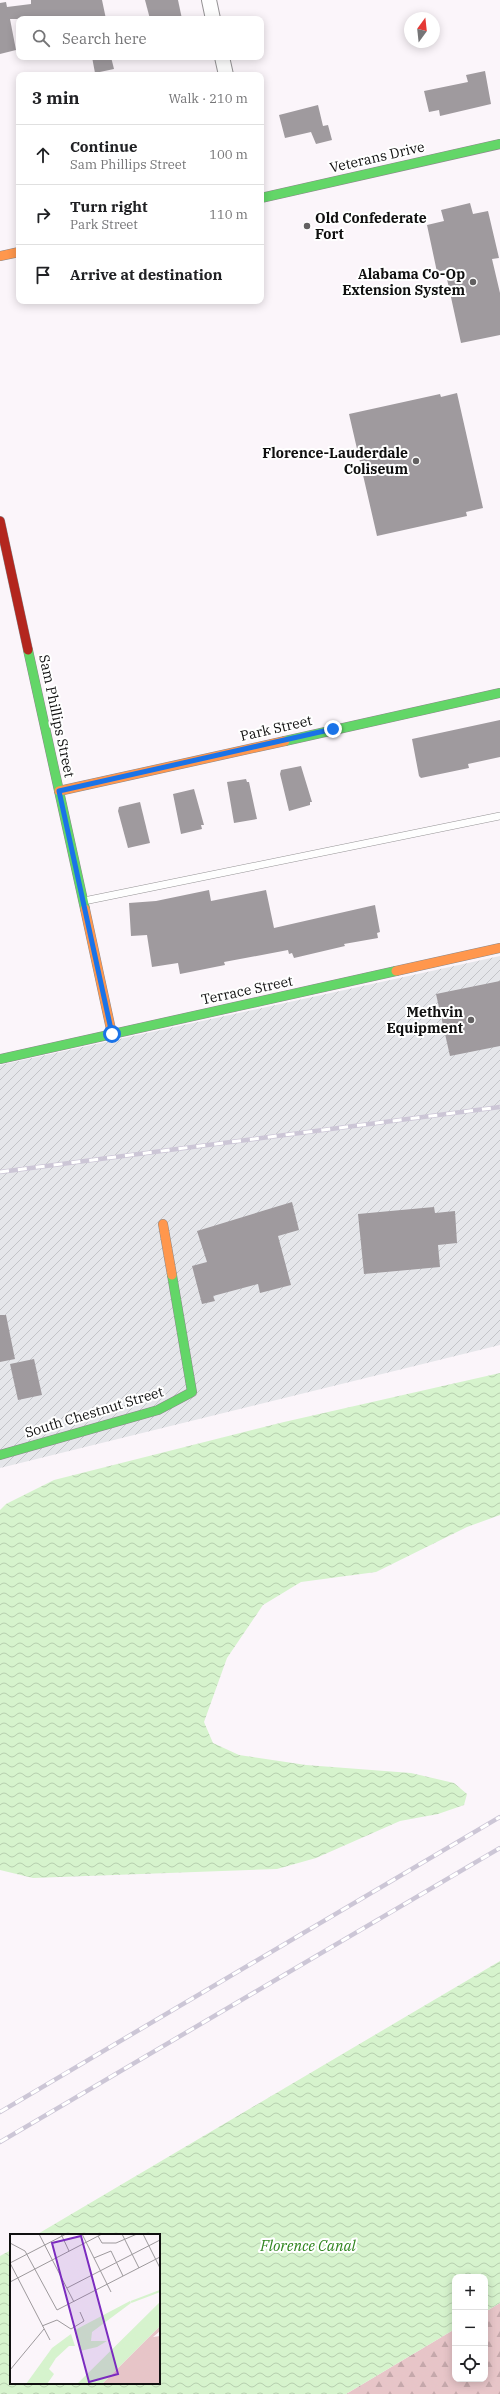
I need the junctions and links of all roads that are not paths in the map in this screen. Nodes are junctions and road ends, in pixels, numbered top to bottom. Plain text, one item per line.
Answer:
1 (209, 0) edge
2 (212, 16) edge
3 (223, 60) edge
4 (225, 72) edge
5 (500, 144) edge
6 (264, 197) edge
7 (16, 253) edge
8 (0, 256) edge
9 (0, 521) edge
10 (500, 693) edge
11 (59, 791) junction
12 (500, 816) edge
13 (84, 900) junction
14 (500, 948) edge
15 (112, 1034) junction
16 (0, 1058) edge
17 (163, 1224) dead end
18 (0, 1455) edge

1 - 2 street
3 - 4 street
5 - 6 street, Veterans Drive
7 - 8 street
9 - 11 street, Sam Phillips Street
10 - 11 street, Park Street
11 - 13 street, Sam Phillips Street
12 - 13 lane
13 - 15 street, Sam Phillips Street
14 - 15 street, Terrace Street
15 - 16 street, Terrace Street
17 - 18 street, South Chestnut Street

